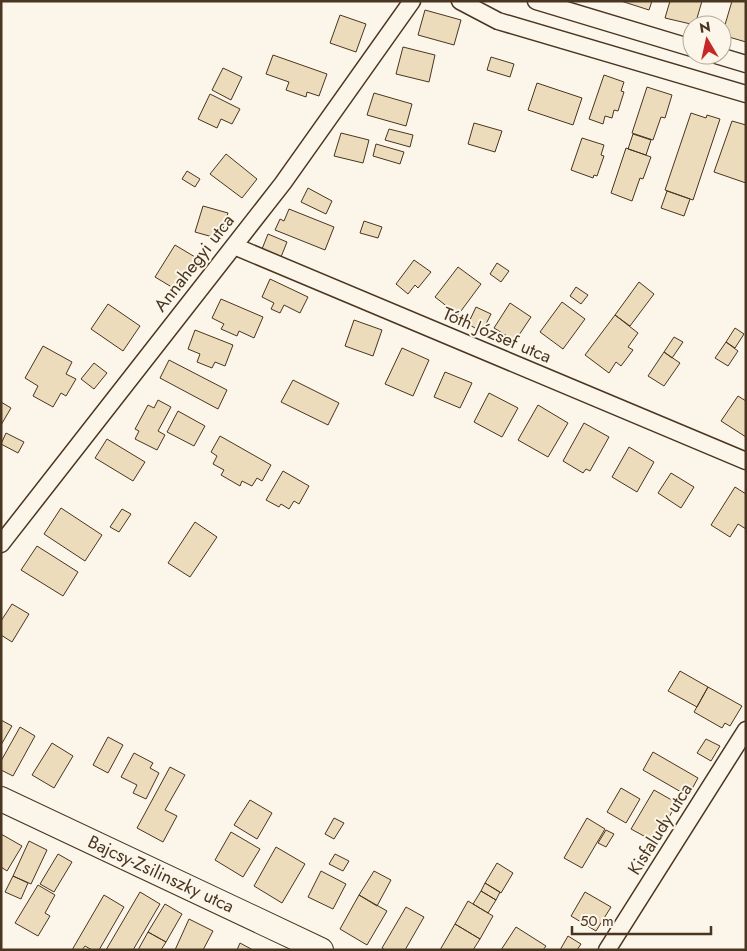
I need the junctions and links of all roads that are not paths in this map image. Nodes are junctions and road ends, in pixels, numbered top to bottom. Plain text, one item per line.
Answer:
1 (412, 1) edge
2 (460, 1) edge
3 (536, 1) edge
4 (682, 45) edge
5 (732, 60) edge
6 (746, 64) edge
7 (746, 94) edge
8 (234, 246) junction
9 (746, 461) edge
10 (1, 544) edge
11 (746, 730) edge
12 (1, 799) edge
13 (321, 950) edge
14 (607, 950) edge

1 - 8 street, Annahegyi utca
2 - 7 street
3 - 4 street
5 - 6 street
8 - 9 street, Tóth József utca
8 - 10 street, Annahegyi utca
11 - 14 street, Kisfaludy utca
12 - 13 main road, Bajcsy-Zsilinszky utca

